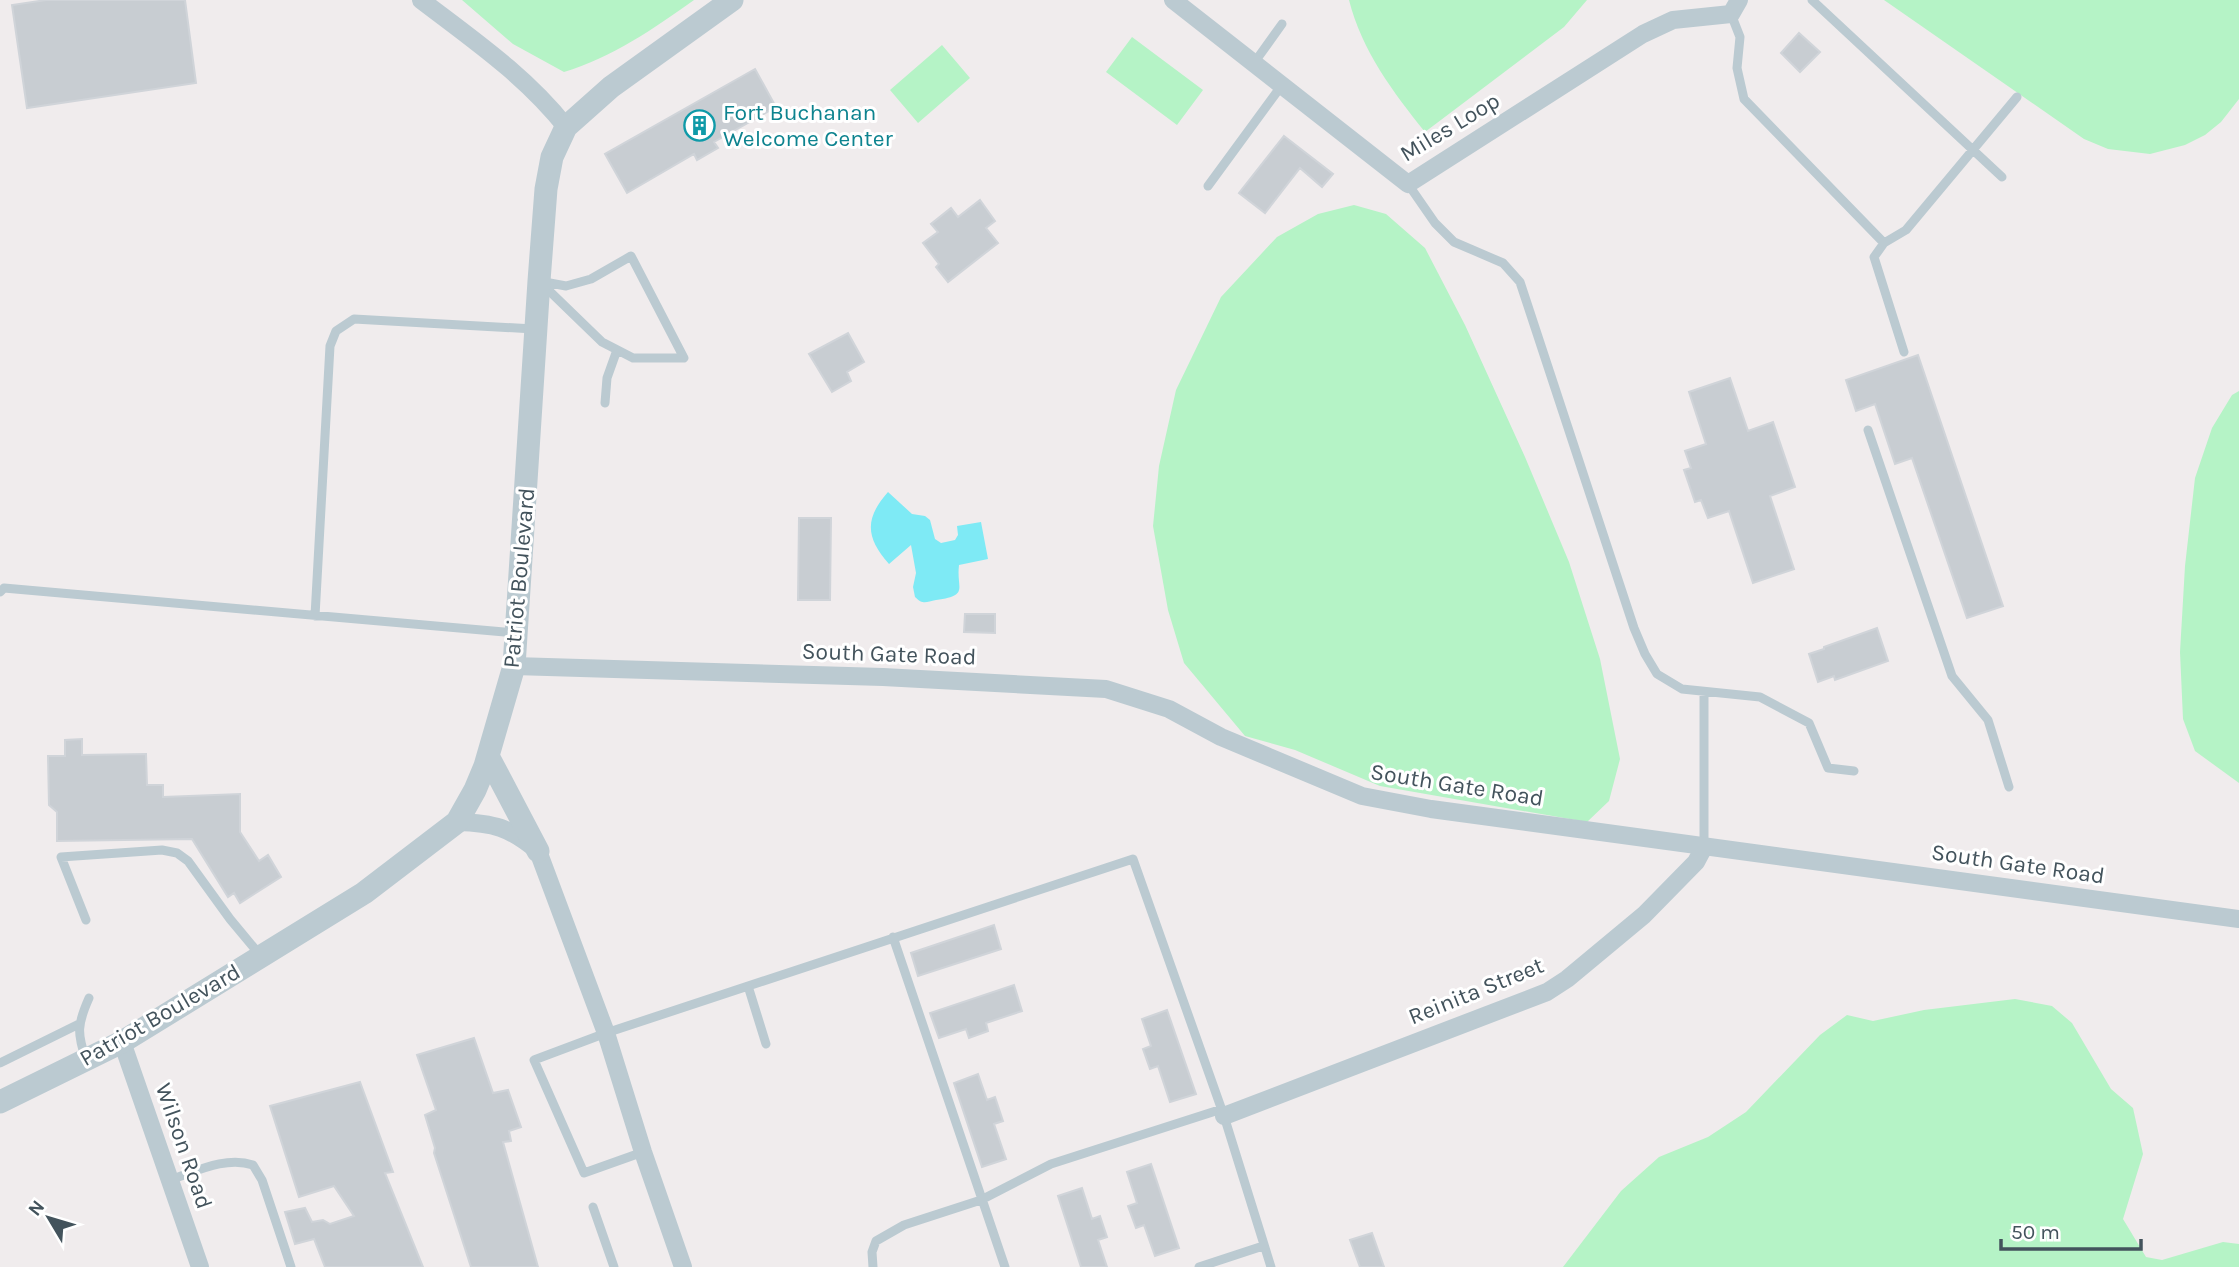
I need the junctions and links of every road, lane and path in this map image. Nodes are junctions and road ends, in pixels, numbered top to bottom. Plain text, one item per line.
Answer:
1 (421, 0) edge
2 (732, 0) edge
3 (1173, 0) edge
4 (1812, 0) edge
5 (1735, 7) edge
6 (1282, 24) dead end
7 (1254, 63) junction
8 (1282, 85) junction
9 (2017, 97) dead end
10 (566, 127) junction
11 (1973, 149) junction
12 (2002, 177) dead end
13 (1408, 184) junction
14 (1208, 186) dead end
15 (1884, 243) junction
16 (540, 281) junction
17 (536, 329) junction
18 (617, 350) junction
19 (1903, 352) dead end
20 (606, 403) dead end
21 (1868, 430) dead end
22 (0, 592) edge
23 (314, 616) junction
24 (518, 633) junction
25 (514, 666) junction
26 (1704, 693) junction
27 (489, 752) junction
28 (1854, 771) dead end
29 (2009, 787) dead end
30 (457, 822) junction
31 (1704, 847) junction
32 (538, 851) junction
33 (2239, 919) edge
34 (86, 920) dead end
35 (893, 937) junction
36 (261, 956) junction
37 (748, 986) junction
38 (89, 998) dead end
39 (79, 1024) junction
40 (606, 1033) junction
41 (122, 1042) junction
42 (766, 1044) dead end
43 (86, 1060) junction
44 (0, 1063) edge
45 (0, 1102) edge
46 (1223, 1112) junction
47 (643, 1152) junction
48 (170, 1180) junction
49 (981, 1200) junction
50 (593, 1207) dead end
51 (1263, 1246) junction
52 (200, 1267) edge
53 (291, 1267) edge
54 (614, 1267) edge
55 (683, 1267) edge
56 (873, 1267) edge
57 (1005, 1267) edge
58 (1199, 1267) edge
59 (1270, 1267) edge

1 - 10 street
2 - 10 street, Patriot Boulevard
3 - 7 street, Miles Loop
4 - 11 lane
5 - 13 street, Miles Loop
5 - 15 lane
6 - 7 lane
7 - 8 street, Miles Loop
8 - 13 street, Miles Loop
8 - 14 lane
9 - 11 lane
10 - 16 street, Patriot Boulevard
11 - 12 lane
11 - 15 lane
13 - 26 lane
15 - 19 lane
16 - 17 street, Patriot Boulevard
16 - 18 lane
16 - 18 lane
17 - 23 lane
17 - 24 street, Patriot Boulevard
18 - 20 lane
21 - 29 lane
22 - 23 lane
23 - 24 lane
24 - 25 street, Patriot Boulevard
25 - 27 street, Patriot Boulevard
25 - 31 street, South Gate Road
26 - 28 lane
26 - 31 lane
27 - 30 street, Patriot Boulevard
27 - 32 street
30 - 32 street
30 - 36 street, Patriot Boulevard
31 - 33 street, South Gate Road
31 - 46 street, Reinita Street
32 - 40 street
34 - 36 lane
35 - 37 lane
35 - 46 lane
35 - 49 lane
36 - 41 street, Patriot Boulevard
37 - 40 lane
37 - 42 lane
38 - 39 lane
39 - 43 lane
39 - 44 lane
40 - 47 street
40 - 47 lane
41 - 43 street, Patriot Boulevard
41 - 48 street, Wilson Road
43 - 45 street, Patriot Boulevard
46 - 49 lane
46 - 51 lane
47 - 55 street
48 - 52 street, Wilson Road
48 - 53 lane
49 - 56 lane
49 - 57 lane
50 - 54 lane
51 - 58 lane
51 - 59 lane

